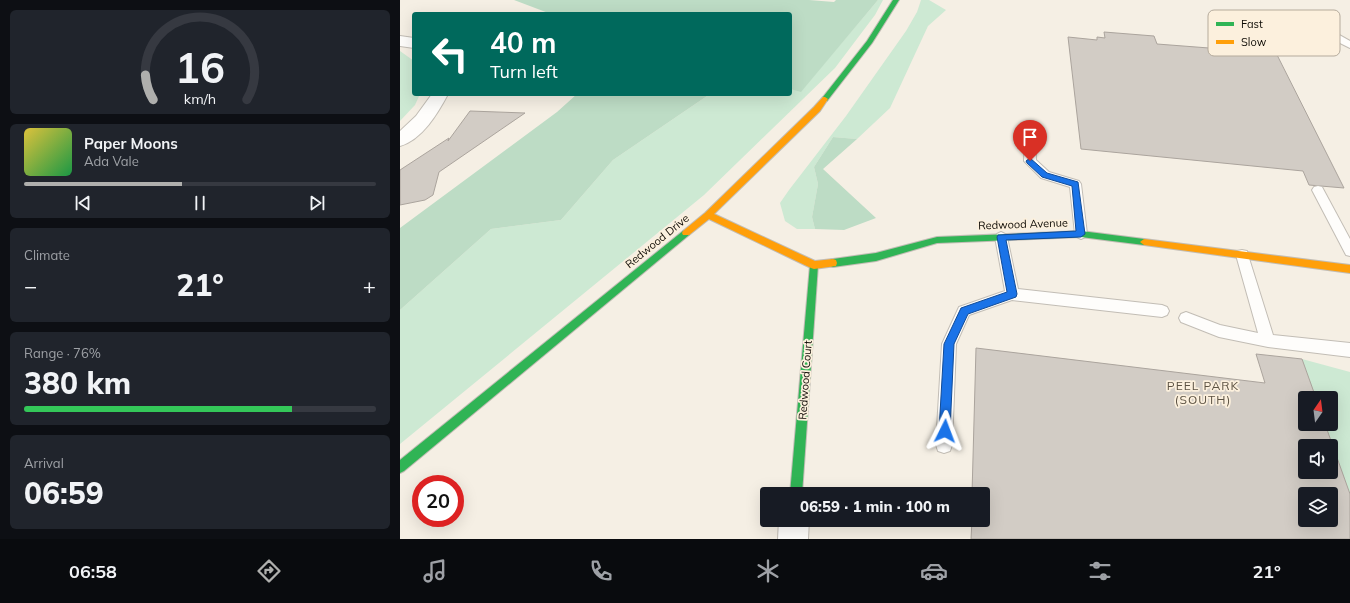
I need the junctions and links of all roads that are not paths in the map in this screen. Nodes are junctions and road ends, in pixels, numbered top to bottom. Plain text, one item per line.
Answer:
1 (896, 0) edge
2 (1340, 38) edge
3 (400, 41) edge
4 (412, 43) edge
5 (1350, 45) edge
6 (439, 96) edge
7 (1030, 138) dead end
8 (400, 140) edge
9 (1318, 190) dead end
10 (708, 215) junction
11 (1081, 234) junction
12 (1001, 237) junction
13 (1350, 251) edge
14 (1242, 255) junction
15 (814, 265) junction
16 (1350, 269) edge
17 (1012, 294) junction
18 (1162, 311) dead end
19 (1186, 318) dead end
20 (1268, 341) junction
21 (1350, 350) edge
22 (944, 445) dead end
23 (400, 467) edge
24 (797, 487) edge
25 (794, 527) edge
26 (793, 539) edge

1 - 10 street, Redwood Drive
2 - 5 lane
3 - 4 street
6 - 8 street
7 - 11 lane
9 - 13 lane
10 - 15 street
10 - 23 street, Redwood Drive
11 - 12 street, Redwood Avenue
11 - 14 street, Redwood Avenue
12 - 15 street, Redwood Avenue
12 - 17 lane
14 - 16 street, Redwood Avenue
14 - 20 lane
15 - 24 street, Redwood Court
17 - 18 lane
17 - 22 lane
19 - 20 lane
20 - 21 lane
25 - 26 street

